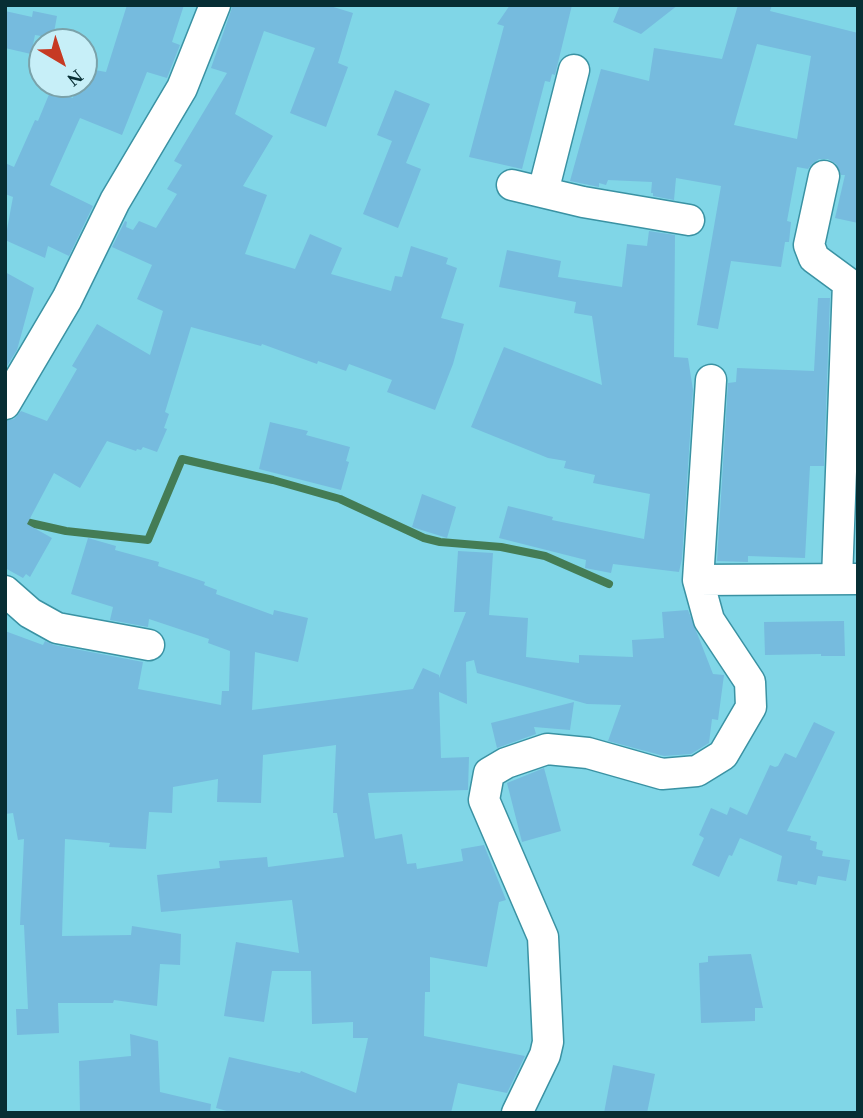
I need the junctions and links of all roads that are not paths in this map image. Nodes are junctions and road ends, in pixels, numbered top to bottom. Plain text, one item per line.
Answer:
1 (215, 5) edge
2 (574, 70) dead end
3 (824, 176) dead end
4 (512, 185) dead end
5 (543, 192) junction
6 (689, 220) dead end
7 (712, 380) dead end
8 (5, 404) edge
9 (847, 579) edge
10 (698, 580) junction
11 (5, 591) edge
12 (149, 645) dead end
13 (517, 1113) edge

1 - 8 street
2 - 5 street
3 - 9 street
4 - 5 street
5 - 6 street
7 - 10 street
9 - 10 street
10 - 13 street
11 - 12 street

